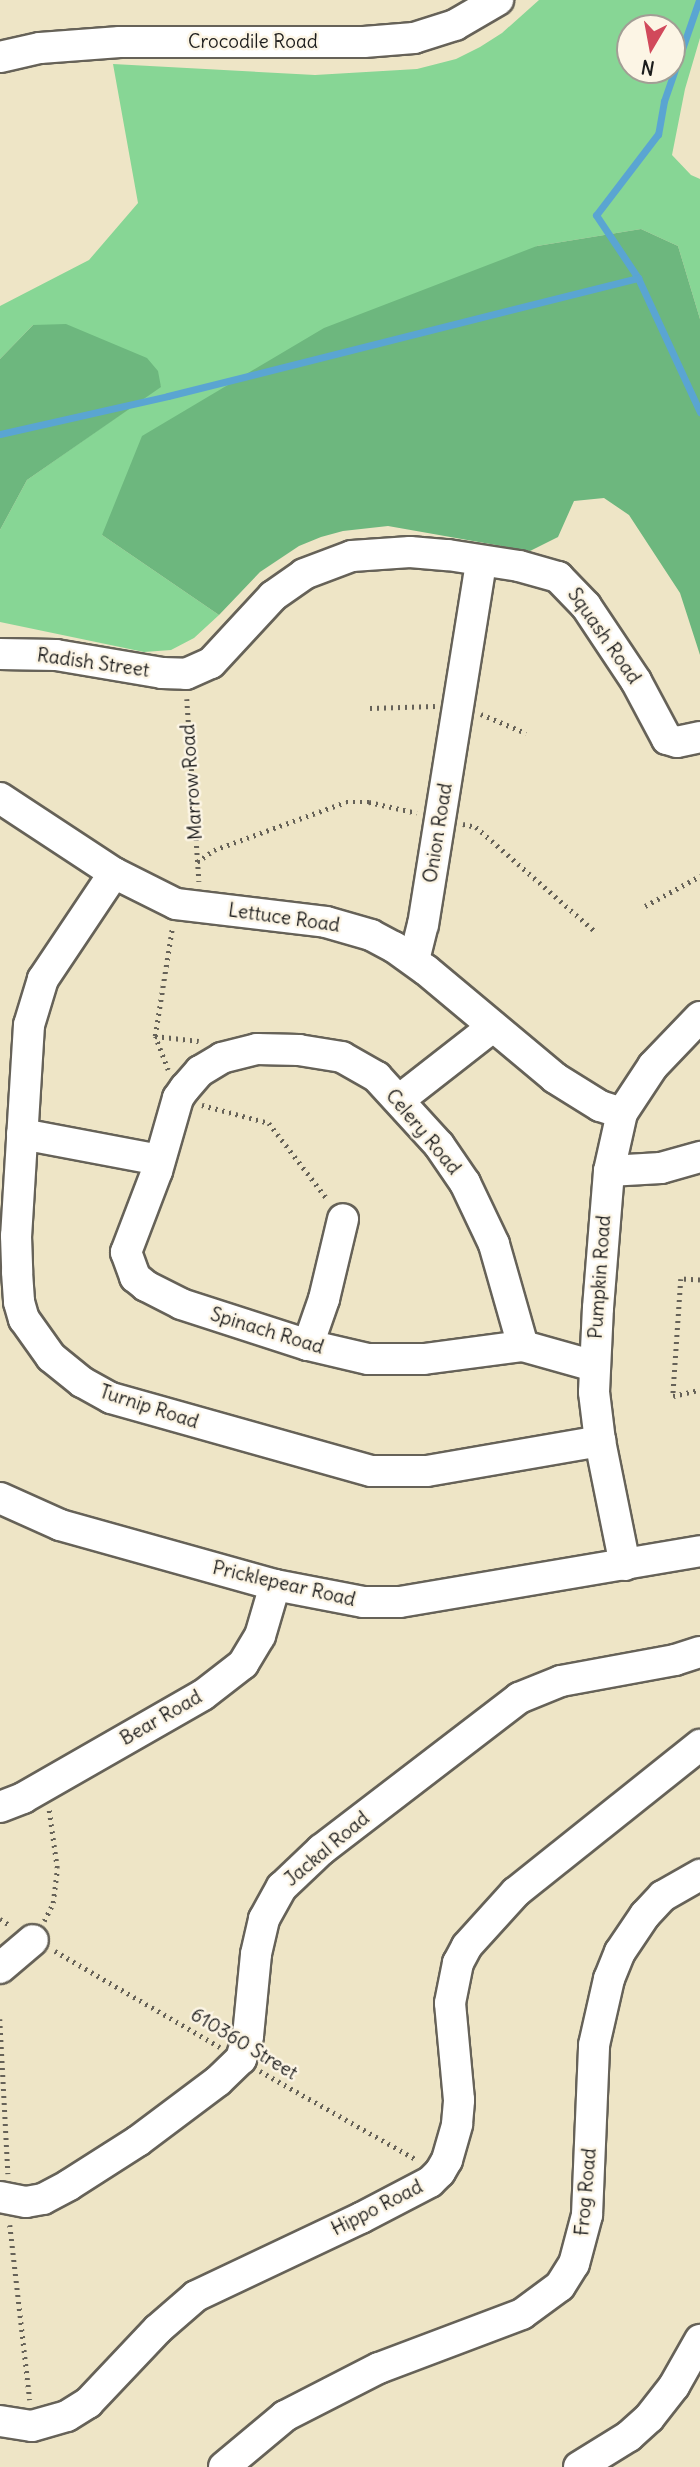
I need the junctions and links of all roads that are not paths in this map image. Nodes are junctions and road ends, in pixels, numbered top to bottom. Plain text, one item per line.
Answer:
1 (498, 0) edge
2 (0, 57) edge
3 (481, 562) junction
4 (0, 654) edge
5 (700, 737) edge
6 (4, 810) edge
7 (114, 873) junction
8 (414, 960) junction
9 (700, 1017) edge
10 (491, 1028) junction
11 (178, 1098) joint
12 (399, 1100) junction
13 (622, 1113) junction
14 (22, 1134) junction
15 (700, 1157) edge
16 (160, 1160) junction
17 (610, 1171) junction
18 (343, 1219) road end
19 (308, 1345) junction
20 (523, 1346) junction
21 (594, 1366) junction
22 (600, 1441) junction
23 (0, 1498) edge
24 (700, 1551) edge
25 (625, 1565) junction
26 (275, 1585) junction
27 (700, 1651) edge
28 (700, 1745) edge
29 (0, 1807) edge
30 (700, 1875) edge
31 (33, 1940) road end
32 (0, 1968) edge
33 (5, 2199) edge
34 (700, 2340) edge
35 (0, 2421) edge
36 (224, 2467) edge
37 (579, 2467) edge

1 - 2 street, Crocodile Road
3 - 4 street, Radish Street
3 - 5 street, Squash Road
3 - 8 street, Onion Road
6 - 7 street, Lettuce Road
7 - 8 street, Lettuce Road
7 - 14 street, Turnip Road
8 - 10 street, Lettuce Road
9 - 13 street, Pumpkin Road
10 - 12 street
10 - 13 street, Lettuce Road
11 - 12 street, Celery Road
11 - 16 street, Spinach Road
12 - 20 street, Celery Road
13 - 17 street, Pumpkin Road
14 - 16 street
14 - 22 street, Turnip Road
15 - 17 street
16 - 19 street, Spinach Road
17 - 21 street, Pumpkin Road
18 - 19 street
19 - 20 street, Spinach Road
20 - 21 street, Spinach Road
21 - 22 street, Pumpkin Road
22 - 25 street, Pumpkin Road
23 - 26 street, Pricklepear Road
24 - 25 street, Pricklepear Road
25 - 26 street, Pricklepear Road
26 - 29 street, Bear Road
27 - 33 street, Jackal Road
28 - 35 street, Hippo Road
30 - 36 street, Frog Road
31 - 32 street
34 - 37 street

